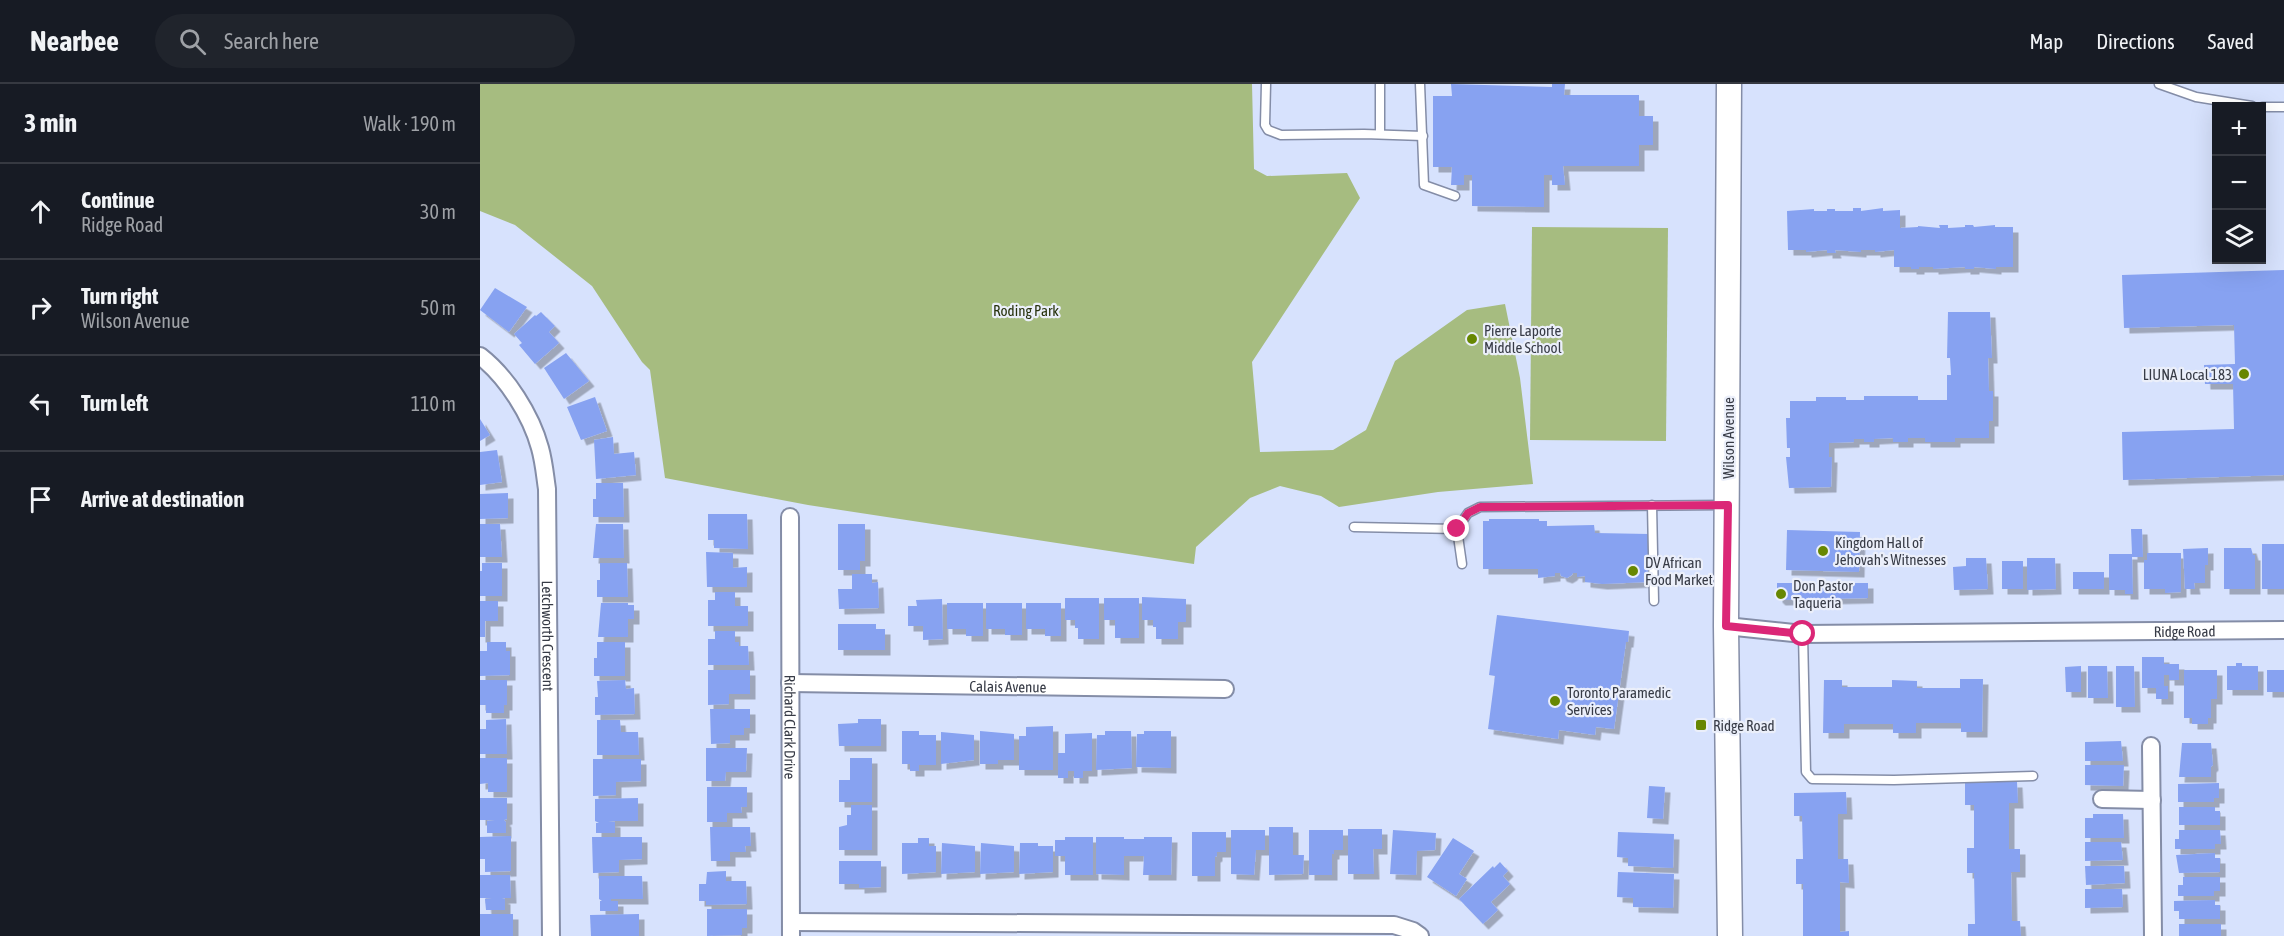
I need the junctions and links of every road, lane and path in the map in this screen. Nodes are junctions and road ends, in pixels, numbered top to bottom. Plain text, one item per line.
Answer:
1 (1266, 84) edge
2 (1380, 84) edge
3 (1420, 84) edge
4 (1729, 84) edge
5 (2159, 84) edge
6 (2227, 102) edge
7 (2266, 107) edge
8 (2284, 107) edge
9 (1380, 134) junction
10 (1423, 136) junction
11 (1455, 196) dead end
12 (480, 356) edge
13 (1652, 505) junction
14 (1728, 505) junction
15 (790, 517) dead end
16 (1354, 527) dead end
17 (1457, 529) junction
18 (1462, 564) dead end
19 (1653, 601) dead end
20 (1726, 626) junction
21 (2284, 630) edge
22 (1803, 634) junction
23 (790, 683) junction
24 (1225, 689) dead end
25 (2151, 746) dead end
26 (2033, 776) dead end
27 (2102, 799) dead end
28 (2152, 800) junction
29 (791, 929) edge
30 (551, 936) edge
31 (1420, 936) edge
32 (1730, 936) edge
33 (2153, 936) edge

1 - 9 lane
2 - 9 lane
3 - 10 lane
4 - 14 main road, Wilson Avenue
5 - 6 lane
7 - 8 lane
9 - 10 lane
10 - 11 lane
12 - 30 street, Letchworth Crescent
13 - 14 lane
13 - 17 lane
13 - 19 lane
14 - 20 main road, Wilson Avenue
15 - 23 street, Richard Clark Drive
16 - 17 lane
17 - 18 lane
20 - 22 street, Ridge Road
20 - 32 main road, Wilson Avenue
21 - 22 street, Ridge Road
22 - 26 lane
23 - 24 street, Calais Avenue
23 - 29 street, Richard Clark Drive
25 - 28 street
27 - 28 street
28 - 33 street
29 - 31 street

